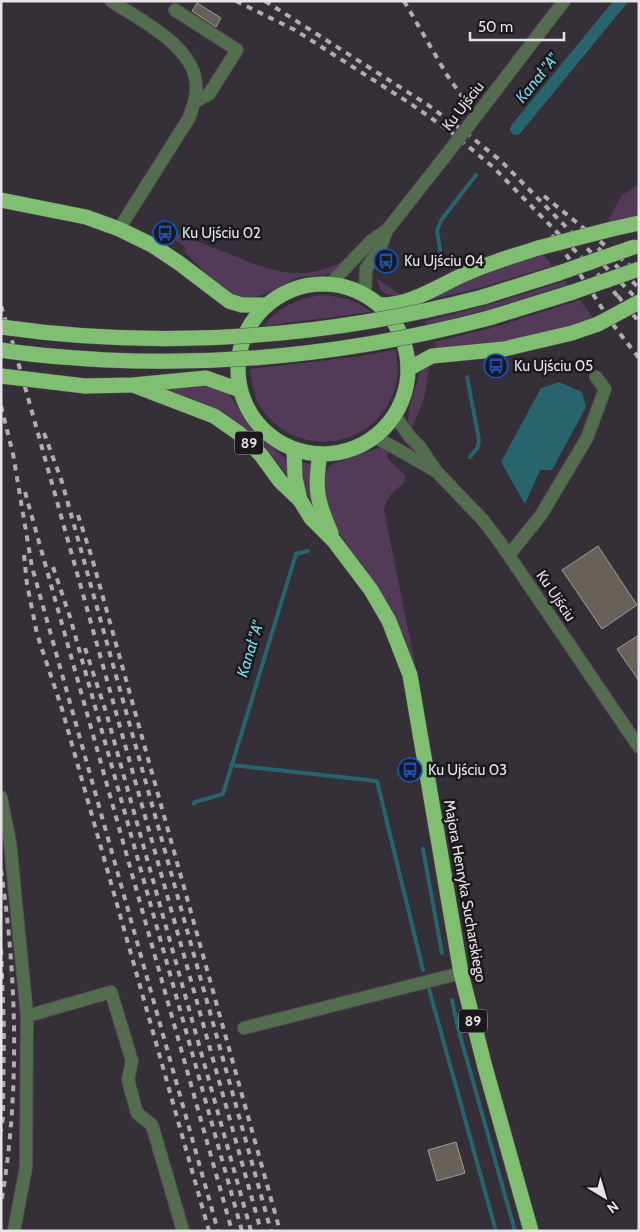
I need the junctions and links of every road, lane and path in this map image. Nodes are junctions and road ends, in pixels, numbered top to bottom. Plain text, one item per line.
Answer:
1 (111, 1) edge
2 (564, 1) edge
3 (175, 10) dead end
4 (194, 102) junction
5 (1, 200) edge
6 (639, 223) edge
7 (119, 229) junction
8 (387, 230) junction
9 (636, 246) edge
10 (639, 269) edge
11 (332, 282) junction
12 (365, 293) junction
13 (639, 302) edge
14 (267, 305) junction
15 (381, 305) junction
16 (1, 327) edge
17 (1, 350) edge
18 (408, 369) junction
19 (1, 376) edge
20 (596, 377) dead end
21 (133, 386) junction
22 (240, 390) junction
23 (395, 416) junction
24 (374, 437) junction
25 (294, 449) junction
26 (320, 454) junction
27 (436, 471) junction
28 (300, 500) junction
29 (334, 541) junction
30 (509, 555) junction
31 (639, 747) edge
32 (1, 797) edge
33 (461, 973) junction
34 (26, 1016) junction
35 (244, 1028) dead end
36 (14, 1231) edge
37 (183, 1231) edge
38 (530, 1231) edge

1 - 4 street
2 - 8 street, Ku Ujściu, bridge
3 - 4 street
4 - 7 street
5 - 7 highway
6 - 15 highway, bridge
7 - 14 highway
8 - 11 street, Ku Ujściu
8 - 12 street, Ku Ujściu
9 - 16 highway, bridge
10 - 17 highway, bridge
11 - 12 highway
11 - 14 highway
12 - 15 highway
13 - 18 highway, bridge
14 - 22 highway
15 - 18 highway
18 - 23 highway
19 - 21 highway, 89, bridge
20 - 30 street
21 - 22 highway
21 - 28 highway, 89
22 - 25 highway
23 - 24 highway
23 - 27 street, Ku Ujściu
24 - 26 highway
24 - 27 street, Ku Ujściu
25 - 26 highway
25 - 28 highway, Majora Henryka Sucharskiego
26 - 29 highway, Majora Henryka Sucharskiego / 89
27 - 30 street, Ku Ujściu
28 - 29 highway, Majora Henryka Sucharskiego / 89
29 - 33 highway, Majora Henryka Sucharskiego / 89
30 - 31 street, Ku Ujściu
32 - 34 street
33 - 35 street
33 - 38 highway, Majora Henryka Sucharskiego / 89
34 - 36 street
34 - 37 street

